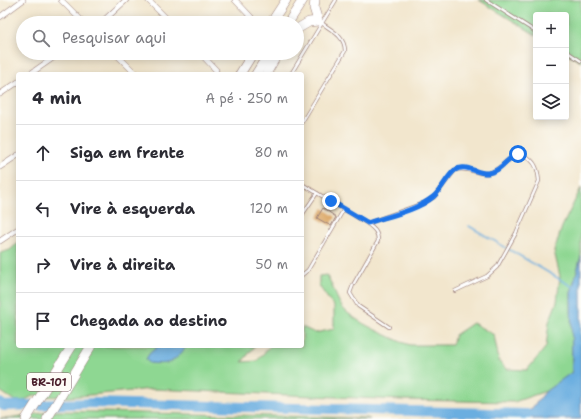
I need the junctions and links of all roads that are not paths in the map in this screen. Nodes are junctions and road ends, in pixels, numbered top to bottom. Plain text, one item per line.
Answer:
1 (23, 0) edge
2 (61, 0) edge
3 (126, 0) edge
4 (148, 0) edge
5 (235, 0) edge
6 (281, 0) edge
7 (286, 0) edge
8 (302, 0) edge
9 (315, 0) edge
10 (336, 0) edge
11 (486, 0) edge
12 (0, 16) edge
13 (77, 16) edge
14 (109, 16) edge
15 (164, 16) edge
16 (250, 16) edge
17 (275, 16) edge
18 (276, 16) edge
19 (292, 16) edge
20 (320, 22) junction
21 (304, 26) edge
22 (533, 30) edge
23 (304, 50) edge
24 (569, 53) edge
25 (50, 60) edge
26 (122, 60) edge
27 (207, 60) edge
28 (249, 60) edge
29 (265, 60) edge
30 (274, 60) edge
31 (298, 60) edge
32 (581, 61) edge
33 (216, 70) dead end
34 (33, 72) edge
35 (134, 72) edge
36 (241, 72) edge
37 (257, 72) edge
38 (267, 72) edge
39 (291, 72) edge
40 (16, 83) edge
41 (0, 94) edge
42 (304, 119) edge
43 (16, 155) edge
44 (0, 167) edge
45 (304, 185) edge
46 (317, 193) junction
47 (344, 209) junction
48 (304, 212) edge
49 (368, 223) junction
50 (16, 230) edge
51 (0, 241) edge
52 (304, 273) edge
53 (455, 291) dead end
54 (389, 327) dead end
55 (71, 348) edge
56 (90, 348) edge
57 (26, 419) edge
58 (47, 419) edge

1 - 12 street
2 - 13 street
3 - 14 street
4 - 15 street
5 - 16 street
6 - 17 highway
7 - 18 highway
8 - 19 highway
9 - 20 highway
10 - 20 lane
11 - 22 lane
20 - 21 highway
20 - 23 lane
20 - 42 lane
24 - 32 lane
25 - 34 street
26 - 35 street
27 - 33 street
28 - 36 highway
29 - 37 highway
30 - 38 highway
31 - 39 lane
40 - 41 street
43 - 44 street
45 - 46 lane
46 - 47 lane
46 - 48 lane
47 - 49 lane
47 - 52 lane
49 - 53 lane
49 - 54 lane
50 - 51 street
55 - 57 highway, BR-101
56 - 58 highway, BR-101

